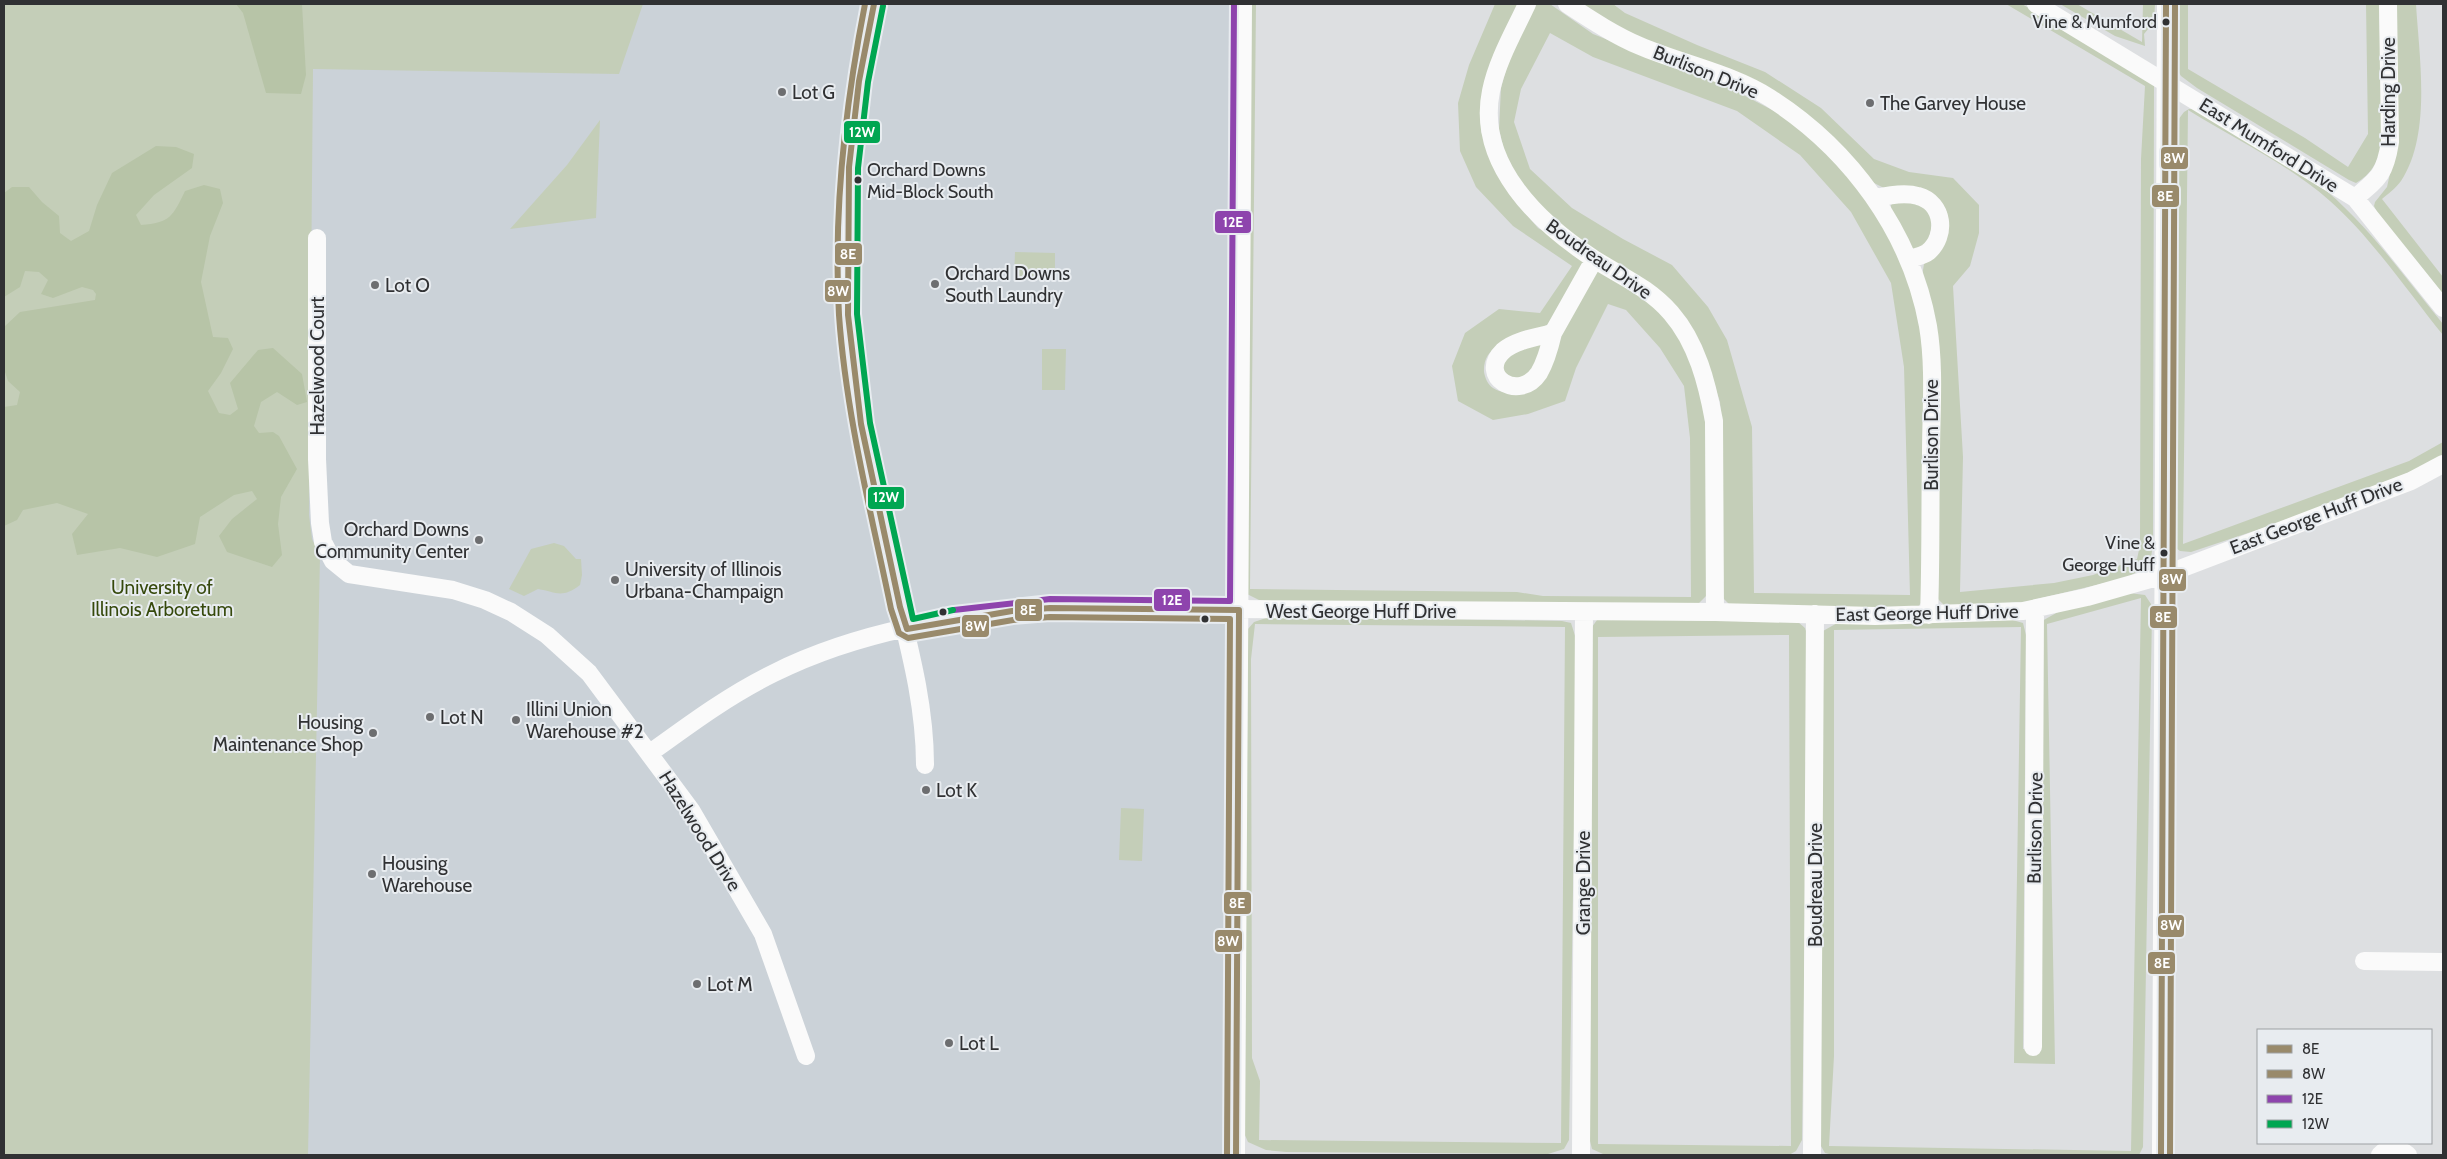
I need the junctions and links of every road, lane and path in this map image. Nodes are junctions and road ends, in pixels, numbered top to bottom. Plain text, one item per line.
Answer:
1 (874, 4) edge
2 (1243, 4) edge
3 (1527, 4) edge
4 (1567, 4) edge
5 (2036, 4) edge
6 (2166, 4) edge
7 (2388, 4) edge
8 (2164, 80) junction
9 (1876, 198) junction
10 (2355, 198) junction
11 (317, 238) dead end
12 (1910, 259) junction
13 (1594, 260) junction
14 (2443, 308) edge
15 (1554, 333) dead end
16 (2443, 464) edge
17 (318, 495) joint
18 (2164, 575) junction
19 (2035, 609) junction
20 (1240, 610) junction
21 (1584, 612) junction
22 (1714, 612) junction
23 (1815, 614) junction
24 (1929, 615) junction
25 (906, 629) junction
26 (650, 753) junction
27 (925, 765) dead end
28 (2364, 961) dead end
29 (2443, 962) edge
30 (2033, 1047) dead end
31 (806, 1056) dead end
32 (1236, 1155) edge
33 (1582, 1155) edge
34 (1812, 1155) edge
35 (2161, 1155) edge
36 (2380, 1155) edge
37 (2408, 1155) edge

1 - 25 street
2 - 20 street
3 - 13 street, Boudreau Drive
4 - 9 street, Burlison Drive
5 - 8 street, East Mumford Drive
6 - 8 street
7 - 10 street, Harding Drive
8 - 10 street, East Mumford Drive
8 - 18 street
9 - 12 street, Burlison Drive
9 - 12 street
10 - 14 street, East Mumford Drive
11 - 17 street, Hazelwood Court
12 - 24 street, Burlison Drive
13 - 15 street
13 - 22 street, Boudreau Drive
16 - 18 street, East George Huff Drive
17 - 26 street, Hazelwood Drive
18 - 19 street, East George Huff Drive
18 - 35 street
19 - 24 street, East George Huff Drive
19 - 30 street, Burlison Drive
20 - 21 street, West George Huff Drive
20 - 25 street, West George Huff Drive
20 - 32 street
21 - 22 street, West George Huff Drive
21 - 33 street, Grange Drive
22 - 23 street, East George Huff Drive
23 - 24 street, East George Huff Drive
23 - 34 street, Boudreau Drive
25 - 26 street, West George Huff Drive
25 - 27 street
26 - 31 street, Hazelwood Drive
28 - 29 street
36 - 37 street

